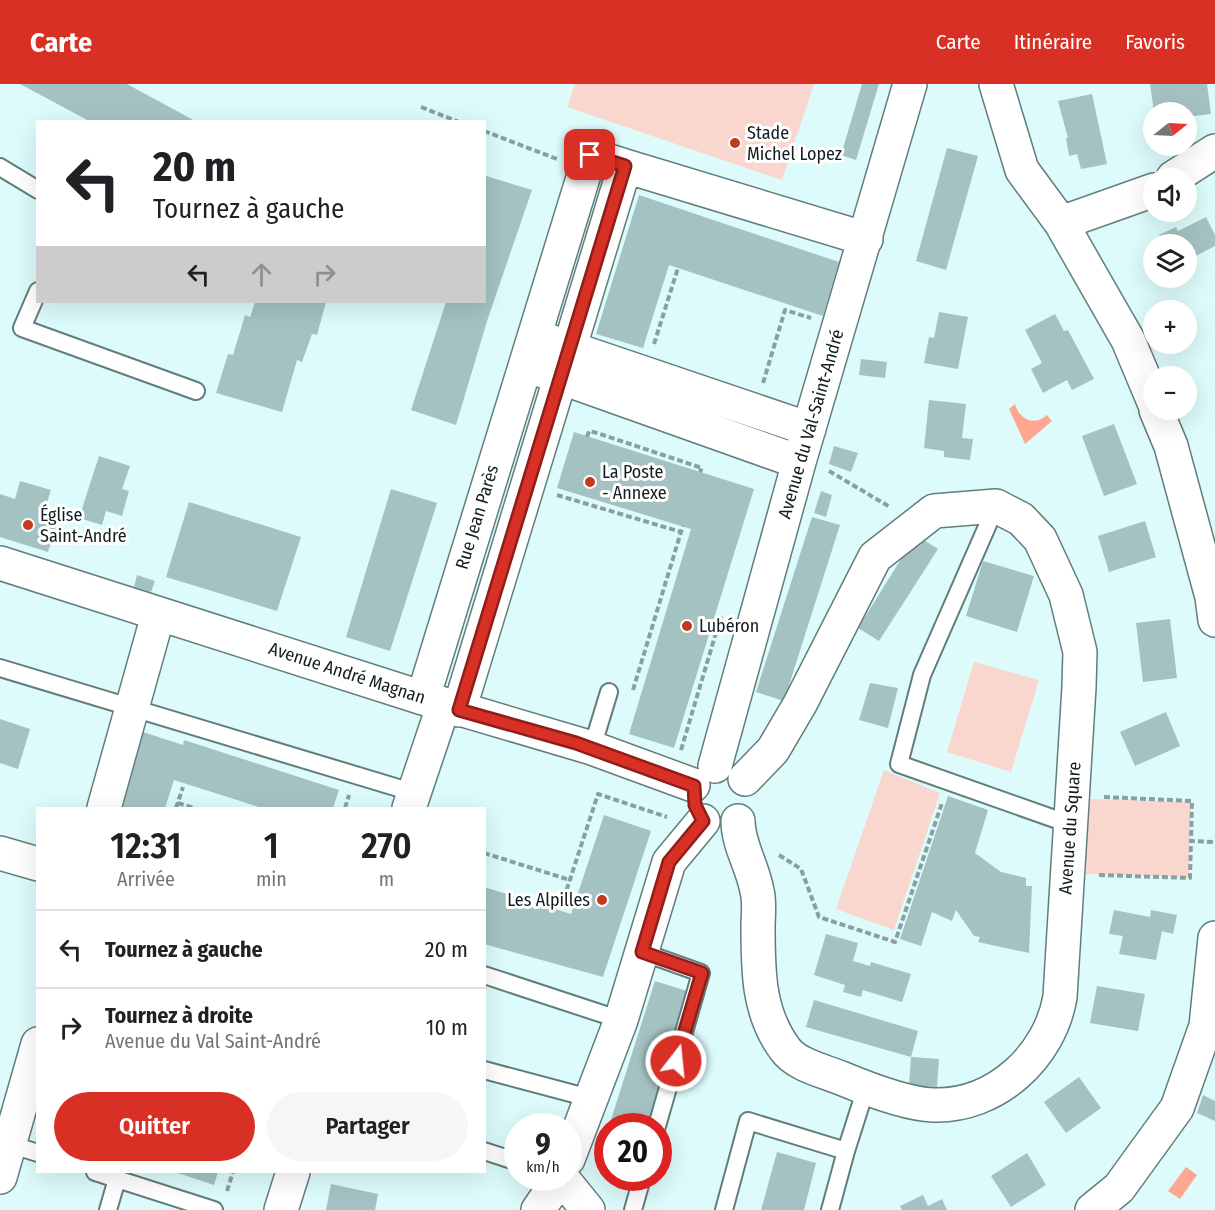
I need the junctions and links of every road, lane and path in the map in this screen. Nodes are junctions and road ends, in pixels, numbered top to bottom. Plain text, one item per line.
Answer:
1 (910, 84) edge
2 (996, 84) edge
3 (421, 107) dead end
4 (454, 120) edge
5 (486, 132) edge
6 (1214, 154) edge
7 (567, 162) dead end
8 (625, 166) junction
9 (0, 167) edge
10 (1190, 168) edge
11 (36, 189) edge
12 (1143, 194) edge
13 (1061, 223) junction
14 (866, 238) junction
15 (678, 268) dead end
16 (36, 296) edge
17 (813, 319) dead end
18 (528, 349) junction
19 (565, 362) junction
20 (645, 374) junction
21 (1143, 376) edge
22 (196, 391) dead end
23 (755, 411) junction
24 (1160, 420) edge
25 (808, 429) junction
26 (587, 437) dead end
27 (812, 465) junction
28 (700, 472) dead end
29 (559, 496) dead end
30 (996, 506) junction
31 (891, 508) dead end
32 (683, 526) dead end
33 (681, 532) junction
34 (0, 563) edge
35 (158, 615) junction
36 (1215, 620) edge
37 (0, 668) edge
38 (609, 692) dead end
39 (631, 696) dead end
40 (442, 704) junction
41 (132, 707) junction
42 (592, 748) junction
43 (704, 775) junction
44 (745, 779) junction
45 (948, 783) junction
46 (183, 787) dead end
47 (1098, 797) dead end
48 (412, 801) edge
49 (177, 806) edge
50 (104, 807) edge
51 (703, 821) junction
52 (738, 821) junction
53 (1069, 824) junction
54 (664, 828) dead end
55 (1191, 841) junction
56 (1215, 842) edge
57 (0, 853) edge
58 (486, 854) edge
59 (36, 863) edge
60 (801, 869) dead end
61 (1096, 875) dead end
62 (570, 880) junction
63 (561, 907) dead end
64 (1215, 938) edge
65 (642, 952) junction
66 (486, 976) edge
67 (621, 1020) junction
68 (36, 1058) edge
69 (486, 1071) edge
70 (866, 1088) junction
71 (593, 1099) junction
72 (661, 1113) edge
73 (582, 1125) edge
74 (23, 1149) edge
75 (846, 1151) junction
76 (486, 1152) edge
77 (504, 1157) edge
78 (98, 1173) edge
79 (293, 1173) edge
80 (0, 1177) edge
81 (117, 1179) junction
82 (552, 1191) edge
83 (572, 1191) edge
84 (638, 1191) edge
85 (204, 1208) edge
86 (108, 1210) edge
87 (281, 1210) edge
88 (538, 1210) edge
89 (588, 1210) edge
90 (633, 1210) edge
91 (724, 1210) edge
92 (830, 1210) edge
93 (1092, 1210) edge

1 - 14 street, Avenue du Val-Saint-André
2 - 13 street
3 - 4 path
5 - 7 path
6 - 10 street
8 - 14 street, Rue Jean Parès
8 - 18 street, Rue Jean Parès
8 - 19 street, Rue Jean Parès
9 - 11 lane
12 - 13 street
13 - 21 street
14 - 25 street, Avenue du Val-Saint-André
15 - 20 path
16 - 22 lane
17 - 23 path
18 - 19 street
18 - 40 street, Rue Jean Parès
19 - 20 street
19 - 27 street
19 - 40 street, Rue Jean Parès
20 - 23 street
23 - 25 street
24 - 36 street
25 - 27 street, Avenue du Val-Saint-André
26 - 28 path
27 - 31 path
27 - 43 street, Avenue du Val-Saint-André
29 - 33 path
30 - 44 street
30 - 45 lane
30 - 53 street, Avenue du Square
32 - 33 path
33 - 39 path
34 - 35 street, Avenue André Magnan
35 - 40 street, Avenue André Magnan
35 - 41 street
37 - 41 lane
38 - 42 lane
40 - 42 street, Avenue André Magnan
40 - 48 street, Rue Jean Parès
41 - 48 lane
41 - 50 street
42 - 43 street, Avenue André Magnan
43 - 44 street
43 - 51 street
44 - 52 street
45 - 53 lane
45 - 60 path
46 - 49 path
47 - 55 path
51 - 52 street
51 - 65 street
52 - 70 street, Avenue du Square
53 - 70 street, Avenue du Square
54 - 62 path
55 - 56 path
55 - 61 path
57 - 59 street
58 - 62 path
62 - 63 path
64 - 93 street
65 - 67 street
65 - 72 lane
66 - 67 lane
67 - 71 street
68 - 74 street
69 - 71 lane
70 - 75 lane
71 - 73 street
74 - 80 street
75 - 91 lane
75 - 92 lane
76 - 77 lane
78 - 81 lane
79 - 87 street
81 - 85 lane
81 - 86 lane
82 - 88 street
83 - 89 street
84 - 90 lane

